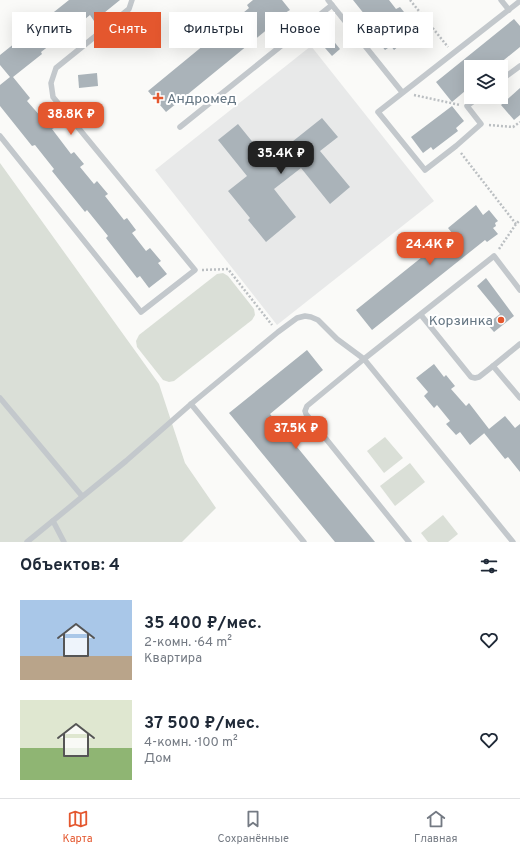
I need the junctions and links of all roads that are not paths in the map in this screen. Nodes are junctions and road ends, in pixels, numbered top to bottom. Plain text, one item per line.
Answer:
1 (132, 0) edge
2 (501, 0) edge
3 (520, 1) edge
4 (330, 2) edge
5 (508, 10) junction
6 (520, 66) edge
7 (508, 75) edge
8 (402, 92) junction
9 (470, 104) edge
10 (180, 127) dead end
11 (0, 136) edge
12 (520, 290) edge
13 (420, 315) junction
14 (520, 344) edge
15 (364, 359) junction
16 (493, 366) junction
17 (0, 398) edge
18 (520, 398) edge
19 (191, 404) junction
20 (82, 496) junction
21 (52, 521) junction
22 (27, 542) edge
23 (64, 542) edge
24 (304, 542) edge
25 (409, 542) edge
26 (513, 542) edge

1 - 11 lane
2 - 5 lane
3 - 5 lane
4 - 8 lane
4 - 10 lane
5 - 8 lane
6 - 7 lane
8 - 9 lane
12 - 13 lane
13 - 15 lane
13 - 16 lane
14 - 16 lane
15 - 19 lane
15 - 25 lane
15 - 26 lane
16 - 18 lane
17 - 20 lane
19 - 20 lane
19 - 24 lane
20 - 21 lane
21 - 22 lane
21 - 23 lane

